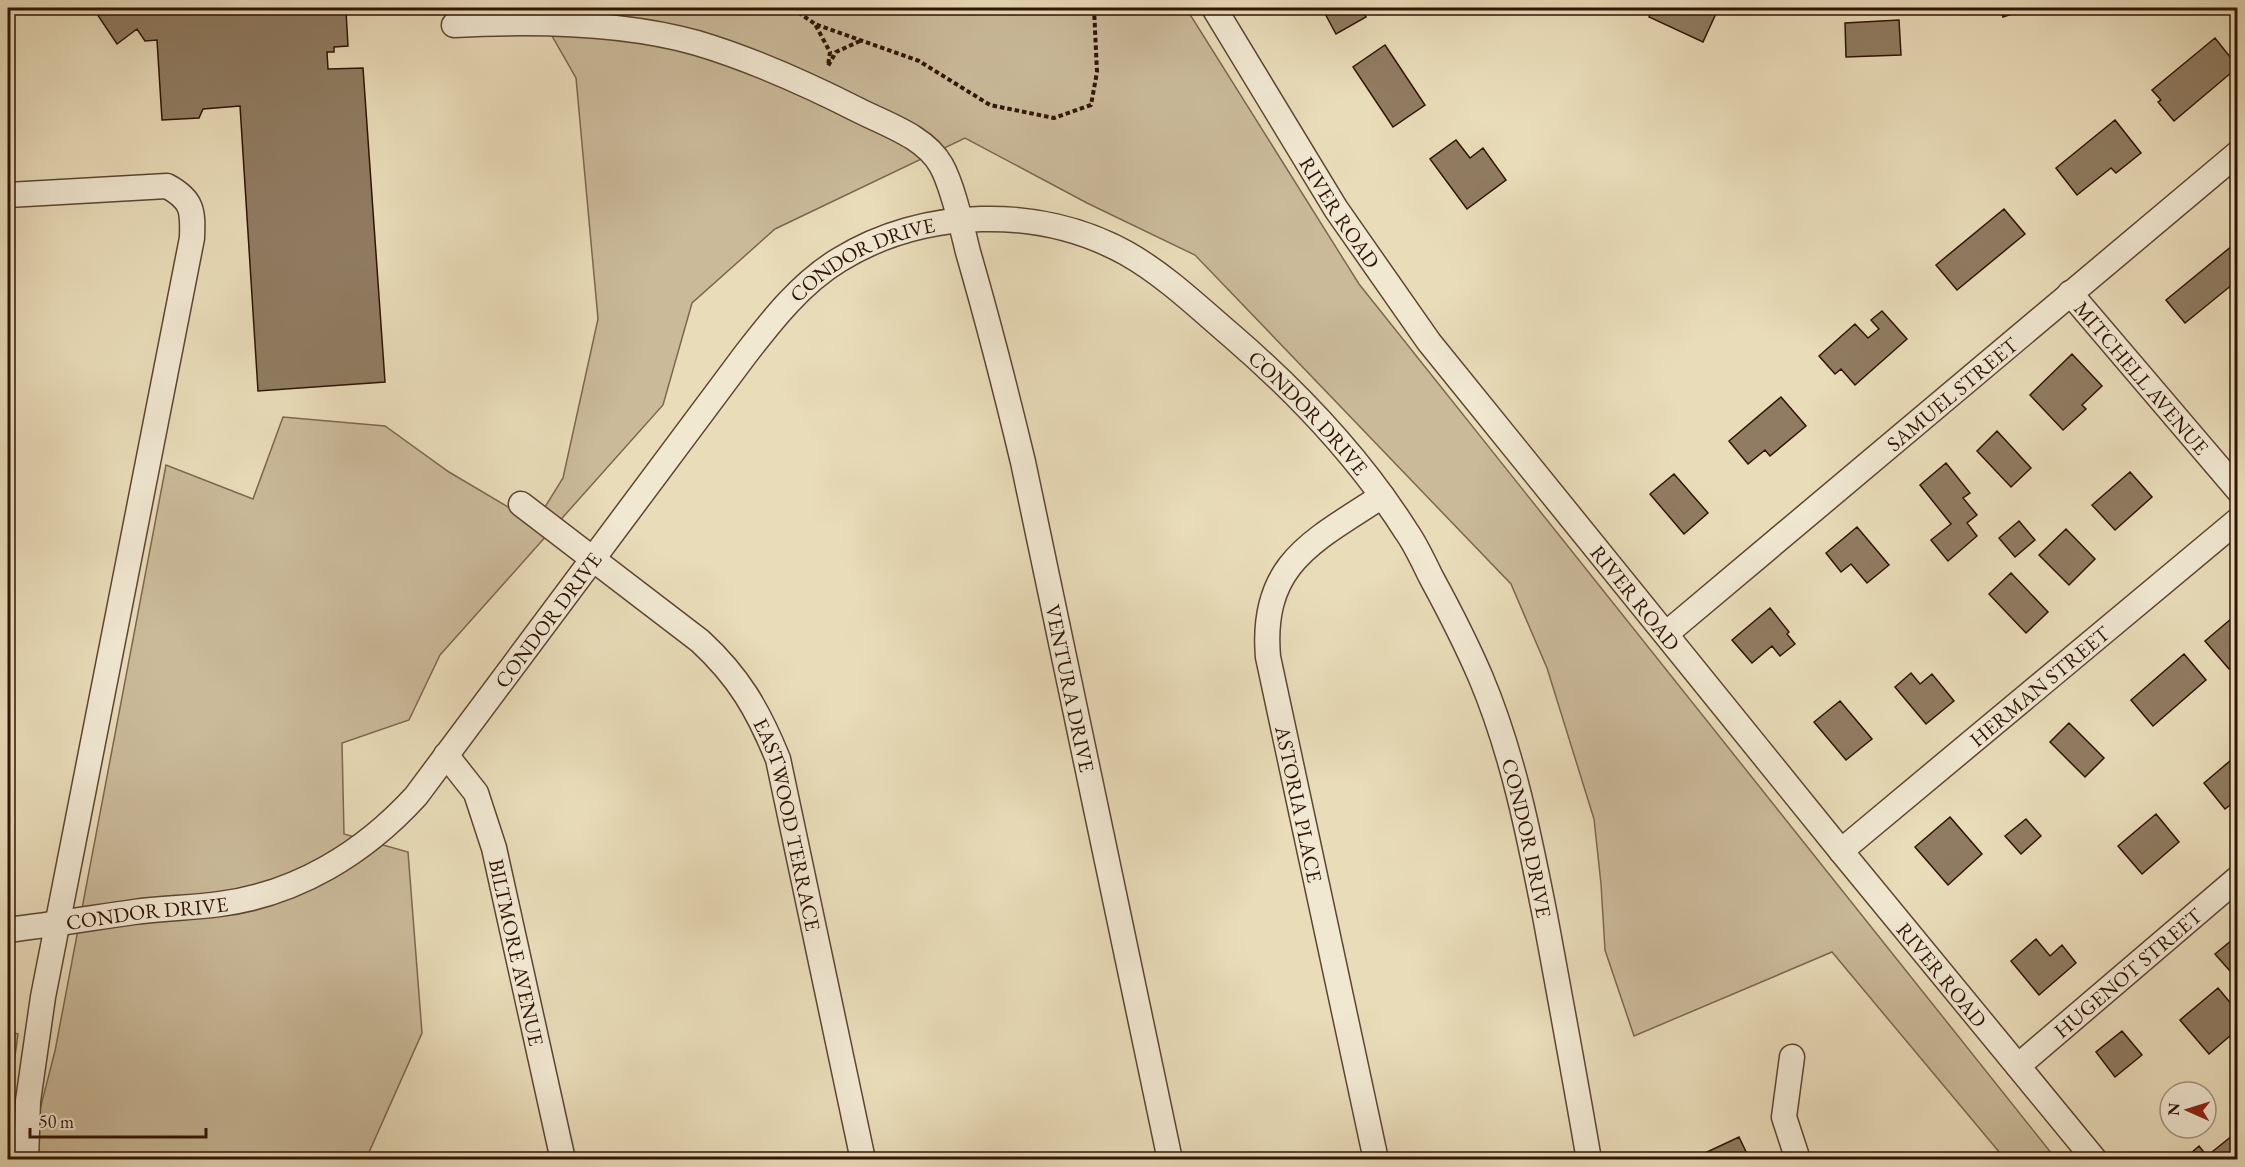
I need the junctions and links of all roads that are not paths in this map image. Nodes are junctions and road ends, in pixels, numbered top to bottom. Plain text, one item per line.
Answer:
1 (1214, 8) edge
2 (454, 25) dead end
3 (2238, 153) edge
4 (8, 195) edge
5 (959, 220) junction
6 (2070, 293) junction
7 (2238, 490) edge
8 (1382, 496) junction
9 (521, 504) dead end
10 (2238, 520) edge
11 (593, 559) junction
12 (1667, 633) junction
13 (446, 755) junction
14 (1841, 851) junction
15 (2238, 878) edge
16 (58, 924) junction
17 (8, 930) edge
18 (1792, 1057) dead end
19 (2018, 1066) junction
20 (26, 1160) edge
21 (563, 1160) edge
22 (863, 1160) edge
23 (1170, 1160) edge
24 (1376, 1160) edge
25 (1589, 1160) edge
26 (1798, 1160) edge
27 (2095, 1160) edge

1 - 12 street, RIVER ROAD
2 - 5 street, VENTURA DRIVE
3 - 6 street, SAMUEL STREET
4 - 16 street
5 - 8 street, CONDOR DRIVE
5 - 11 street, CONDOR DRIVE
5 - 23 street, VENTURA DRIVE
6 - 7 street, MITCHELL AVENUE
6 - 12 street, SAMUEL STREET
8 - 24 street, ASTORIA PLACE
8 - 25 street, CONDOR DRIVE
9 - 11 street, EASTWOOD TERRACE
10 - 14 street, HERMAN STREET
11 - 13 street, CONDOR DRIVE
11 - 22 street, EASTWOOD TERRACE
12 - 14 street, RIVER ROAD
13 - 16 street, CONDOR DRIVE
13 - 21 street, BILTMORE AVENUE
14 - 19 street, RIVER ROAD
15 - 19 street, HUGENOT STREET
16 - 17 street
16 - 20 street, CONDOR DRIVE
18 - 26 street
19 - 27 street, RIVER ROAD

